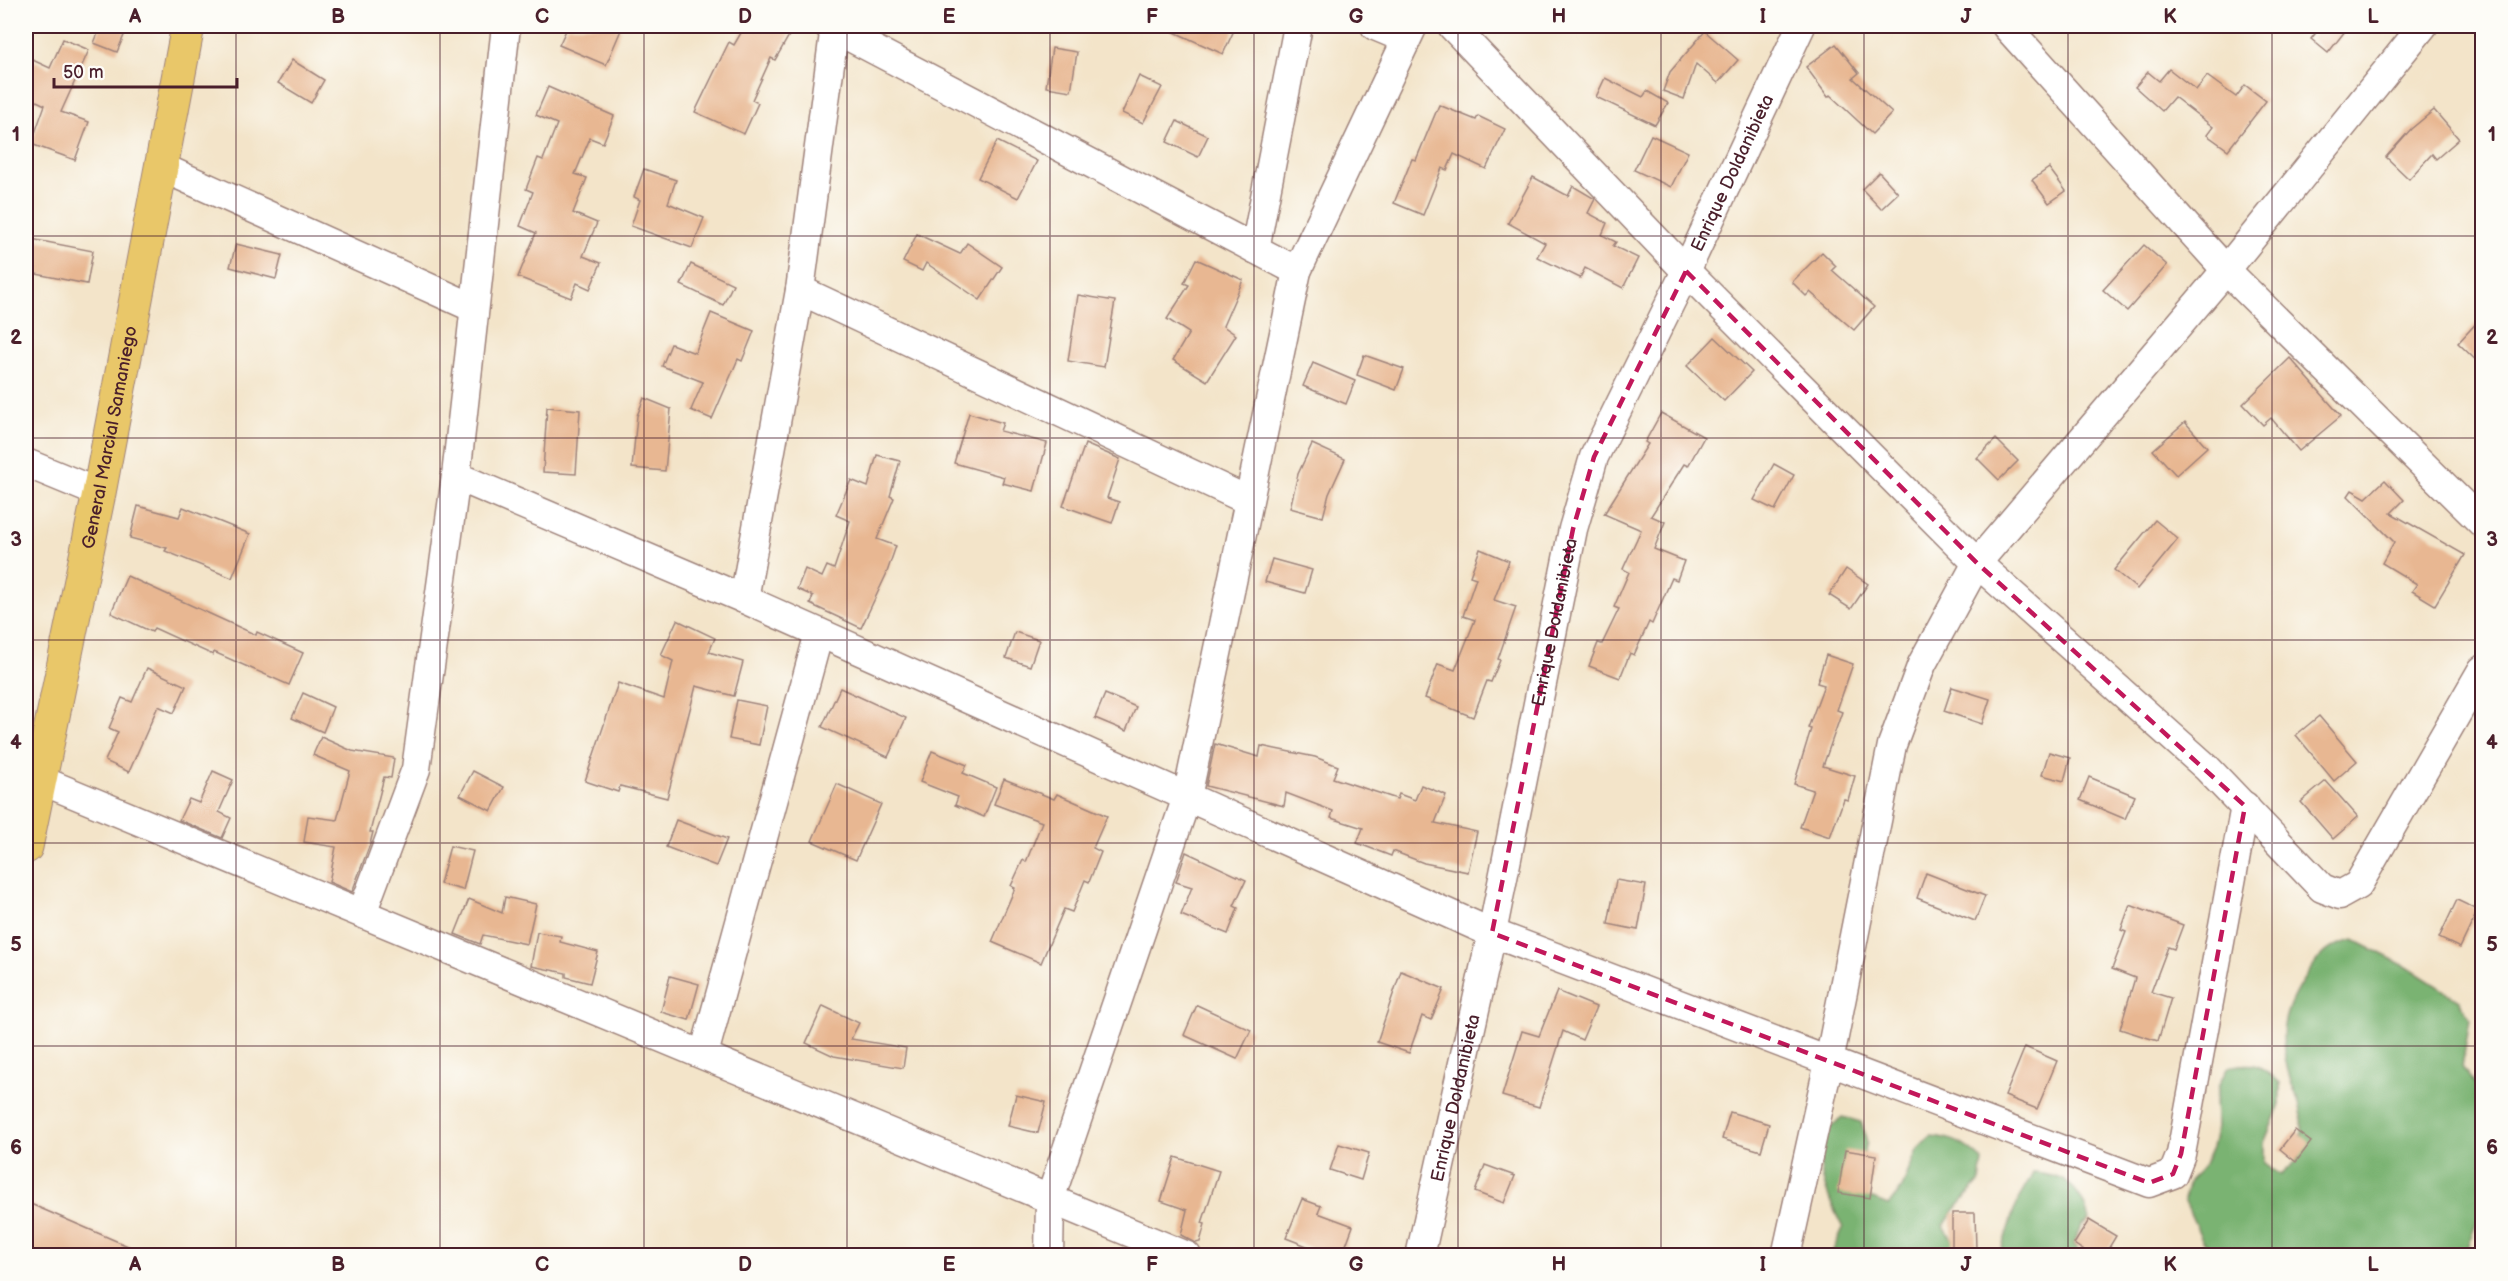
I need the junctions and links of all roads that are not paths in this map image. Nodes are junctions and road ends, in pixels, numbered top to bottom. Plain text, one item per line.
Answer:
1 (188, 26) edge
2 (506, 26) edge
3 (833, 26) edge
4 (1298, 26) edge
5 (1375, 26) edge
6 (1452, 26) edge
7 (1801, 26) edge
8 (2006, 26) edge
9 (2423, 26) edge
10 (1409, 32) edge
11 (161, 167) junction
12 (1255, 249) junction
13 (2226, 270) junction
14 (1297, 271) junction
15 (1686, 271) junction
16 (800, 290) junction
17 (474, 308) junction
18 (26, 463) edge
19 (456, 476) junction
20 (99, 493) junction
21 (1247, 500) junction
22 (2482, 523) edge
23 (1977, 562) junction
24 (744, 599) junction
25 (819, 633) junction
26 (2482, 670) edge
27 (38, 779) junction
28 (1187, 797) junction
29 (2245, 806) junction
30 (26, 847) edge
31 (362, 913) junction
32 (1492, 933) junction
33 (704, 1054) junction
34 (1828, 1062) junction
35 (1050, 1199) junction
36 (1049, 1256) edge
37 (1187, 1256) edge
38 (1419, 1256) edge
39 (1786, 1256) edge

1 - 11 main road, General Marcial Samaniego
2 - 17 street
3 - 12 street
3 - 16 street
4 - 12 street
5 - 10 street
6 - 15 street
7 - 15 street, Enrique Doldanibieta
8 - 13 street
9 - 13 street
10 - 14 street
11 - 17 street
11 - 20 main road, General Marcial Samaniego
12 - 14 street
13 - 22 street
13 - 23 street
14 - 21 street
15 - 23 street
15 - 32 street, Enrique Doldanibieta
16 - 21 street
16 - 24 street
17 - 19 street
18 - 20 street
19 - 24 street
19 - 31 street
20 - 27 main road, General Marcial Samaniego
21 - 28 street
23 - 29 street
23 - 34 street
24 - 25 street
25 - 28 street
25 - 33 street
26 - 29 street
27 - 30 main road, General Marcial Samaniego
27 - 31 street
28 - 32 street
28 - 35 street
29 - 34 street
31 - 33 street
32 - 34 street
32 - 38 street, Enrique Doldanibieta
33 - 35 street
34 - 39 street
35 - 36 street
35 - 37 street

